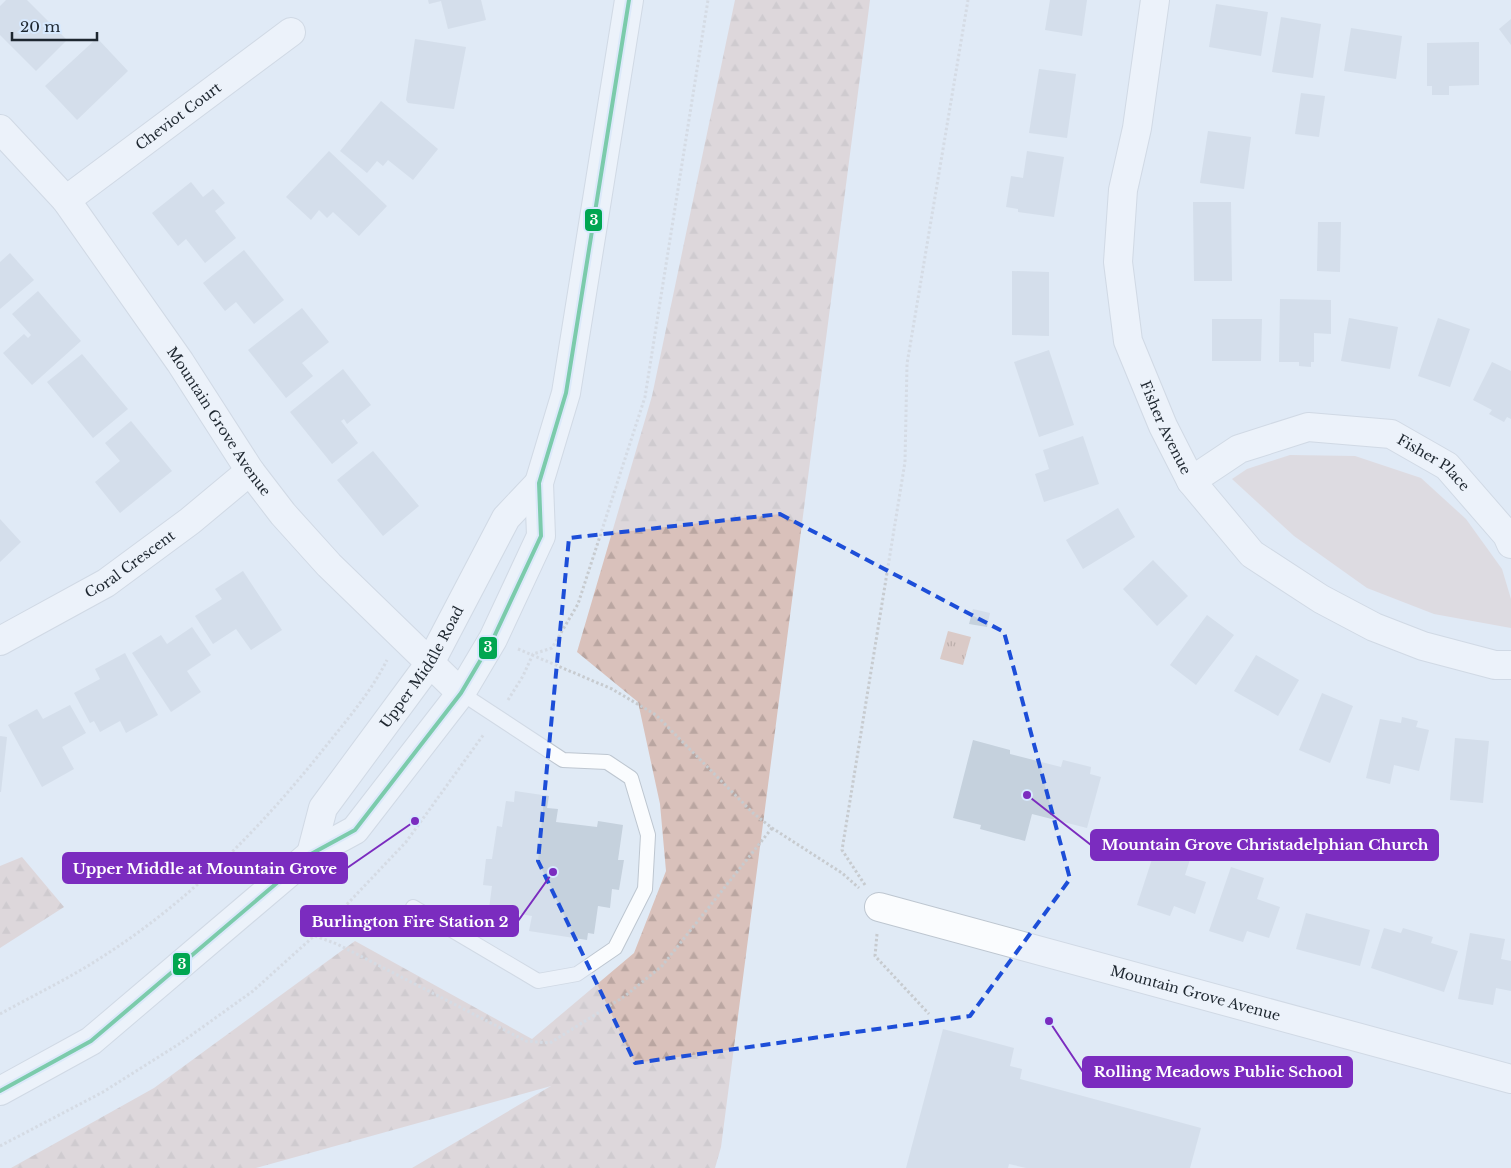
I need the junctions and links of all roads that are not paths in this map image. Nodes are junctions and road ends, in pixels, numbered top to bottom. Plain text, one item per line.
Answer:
1 (629, 0) edge
2 (1156, 0) edge
3 (291, 32) dead end
4 (0, 129) edge
5 (66, 200) junction
6 (250, 471) junction
7 (1190, 481) junction
8 (539, 483) junction
9 (1511, 544) edge
10 (0, 641) edge
11 (430, 663) junction
12 (1511, 665) edge
13 (461, 693) junction
14 (311, 854) junction
15 (413, 906) dead end
16 (880, 907) road end
17 (1511, 1079) edge
18 (0, 1091) edge

1 - 8 street, Upper Middle Road
2 - 7 street, Fisher Avenue
3 - 5 street, Cheviot Court
4 - 5 street, Mountain Grove Avenue
5 - 6 street, Mountain Grove Avenue
6 - 10 street, Coral Crescent
6 - 11 street, Mountain Grove Avenue
7 - 9 street, Fisher Place
7 - 12 street, Fisher Avenue
8 - 11 street, Upper Middle Road
8 - 13 street, Upper Middle Road
11 - 13 street, Mountain Grove Avenue
11 - 14 street, Upper Middle Road
13 - 14 street, Upper Middle Road
13 - 15 lane
14 - 18 street, Upper Middle Road
16 - 17 street, Mountain Grove Avenue

